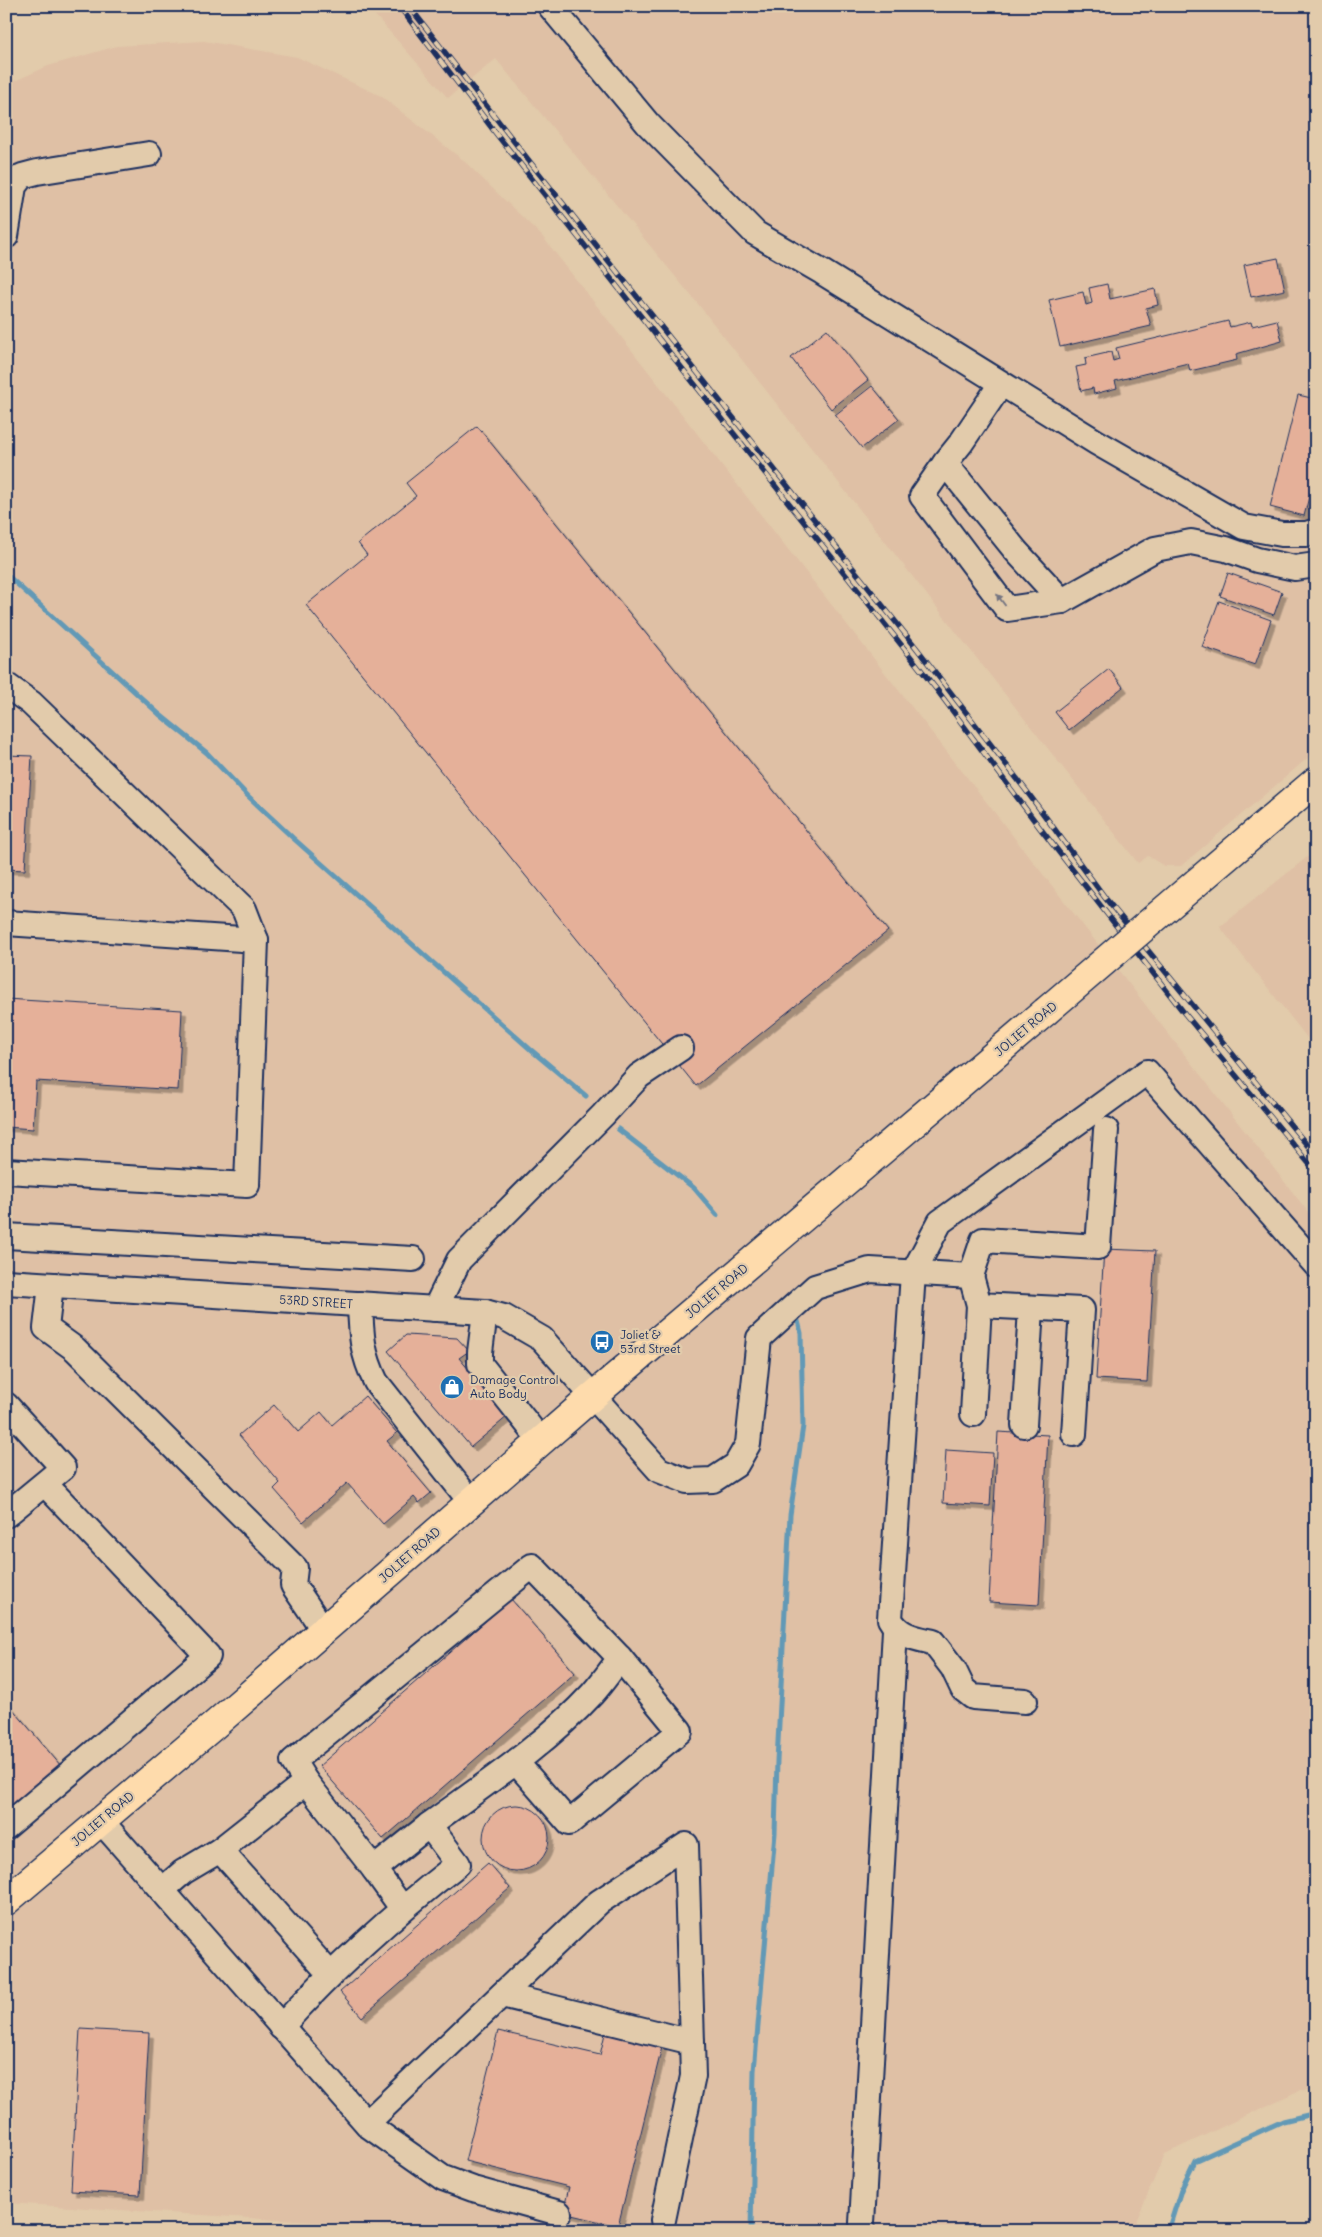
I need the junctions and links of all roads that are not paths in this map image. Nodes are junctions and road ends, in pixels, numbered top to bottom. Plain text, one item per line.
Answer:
1 (550, 6) edge
2 (149, 154) dead end
3 (6, 236) edge
4 (1001, 384) junction
5 (945, 463) junction
6 (1316, 531) edge
7 (1316, 565) edge
8 (1062, 601) junction
9 (6, 685) edge
10 (1316, 781) edge
11 (6, 923) edge
12 (256, 940) junction
13 (681, 1048) dead end
14 (1106, 1130) dead end
15 (6, 1170) edge
16 (6, 1236) edge
17 (413, 1259) dead end
18 (1316, 1265) edge
19 (913, 1273) junction
20 (971, 1276) junction
21 (6, 1282) edge
22 (51, 1285) junction
23 (360, 1304) junction
24 (979, 1305) junction
25 (1031, 1308) junction
26 (435, 1309) junction
27 (485, 1312) junction
28 (593, 1396) junction
29 (6, 1405) edge
30 (973, 1414) dead end
31 (1024, 1425) dead end
32 (1074, 1434) dead end
33 (541, 1441) junction
34 (45, 1484) junction
35 (471, 1502) junction
36 (6, 1515) edge
37 (322, 1630) junction
38 (895, 1630) junction
39 (620, 1658) junction
40 (1025, 1701) dead end
41 (516, 1762) junction
42 (306, 1782) junction
43 (101, 1821) junction
44 (429, 1825) junction
45 (6, 1827) edge
46 (220, 1850) junction
47 (374, 1869) junction
48 (162, 1890) junction
49 (6, 1901) edge
50 (402, 1908) junction
51 (330, 1974) junction
52 (502, 1995) junction
53 (281, 2027) junction
54 (692, 2042) junction
55 (367, 2124) junction
56 (560, 2213) dead end
57 (663, 2220) dead end
58 (862, 2223) dead end

1 - 4 street
2 - 3 street
4 - 5 street
4 - 6 street
5 - 8 street
8 -> 5 street
7 - 8 street
9 - 12 street
10 - 28 main road, JOLIET ROAD, bridge
11 - 12 street
12 - 15 street
13 - 26 street
14 - 20 street
16 - 17 street
18 - 19 street
19 - 20 street, 53RD STREET
19 - 28 street, 53RD STREET
19 - 38 street
20 - 24 street
21 - 22 street, 53RD STREET
22 - 23 street, 53RD STREET
22 - 37 street
23 - 26 street, 53RD STREET
23 - 35 street
24 - 25 street
24 - 30 street
25 - 31 street
25 - 32 street
26 - 27 street, 53RD STREET
27 - 28 street, 53RD STREET
27 - 33 street
28 - 33 main road, JOLIET ROAD
29 - 34 street
33 - 35 main road, JOLIET ROAD
34 - 36 street
34 - 45 street
35 - 37 main road, JOLIET ROAD
37 - 43 main road, JOLIET ROAD
38 - 40 street
38 - 58 street
39 - 41 street
39 - 41 street
39 - 42 street
41 - 44 street
42 - 46 street
42 - 47 street
43 - 48 street
43 - 49 main road, JOLIET ROAD
44 - 47 street
44 - 50 street
46 - 48 street
46 - 51 street
47 - 50 street
48 - 53 street
50 - 51 street
51 - 53 street
52 - 54 street
52 - 54 street
52 - 55 street
53 - 55 street
54 - 57 street
55 - 56 street

